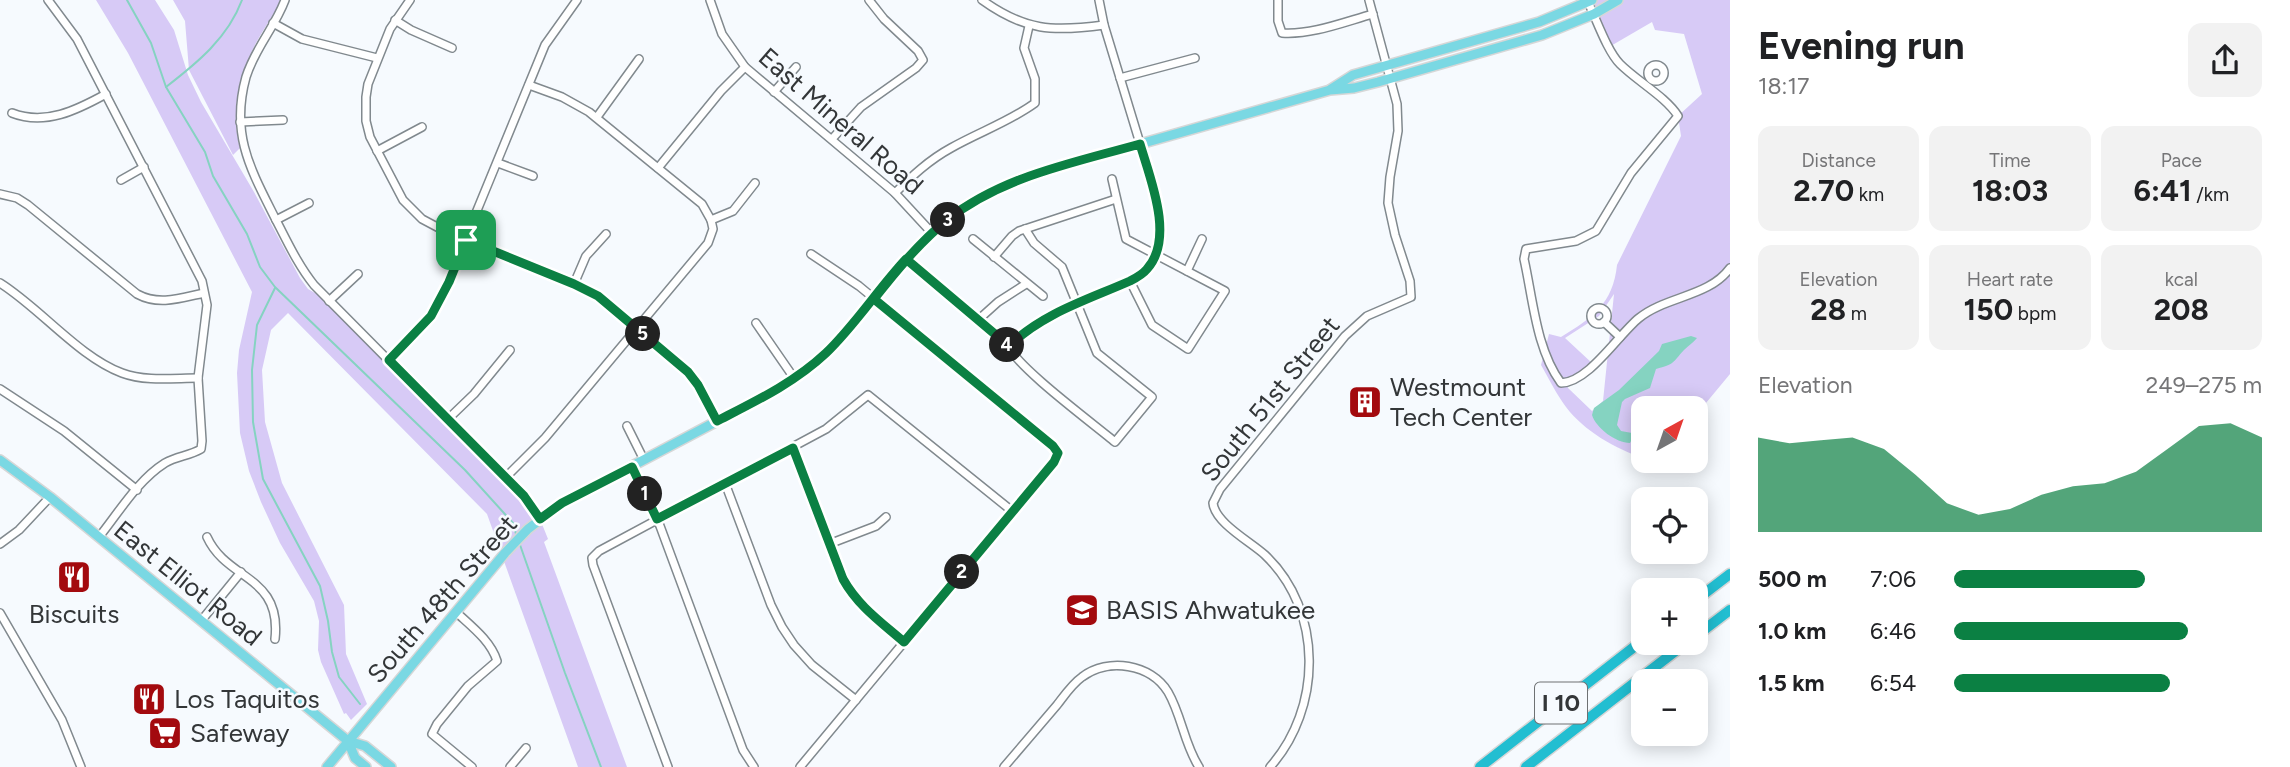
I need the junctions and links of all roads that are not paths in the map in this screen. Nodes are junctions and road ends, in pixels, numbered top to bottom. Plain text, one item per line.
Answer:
1 (48, 0) edge
2 (285, 0) edge
3 (410, 0) edge
4 (577, 0) edge
5 (710, 0) edge
6 (869, 0) edge
7 (982, 0) edge
8 (1099, 0) edge
9 (1278, 0) edge
10 (1369, 0) edge
11 (1618, 0) edge
12 (1589, 1) edge
13 (1373, 14) junction
14 (1594, 14) junction
15 (395, 20) junction
16 (273, 23) junction
17 (1104, 25) junction
18 (1029, 26) junction
19 (452, 48) dead end
20 (377, 58) junction
21 (1195, 58) dead end
22 (639, 59) dead end
23 (1387, 66) junction
24 (745, 67) junction
25 (796, 67) dead end
26 (1120, 78) junction
27 (1390, 78) junction
28 (1651, 79) dead end
29 (529, 85) junction
30 (1644, 86) junction
31 (1330, 90) junction
32 (774, 92) junction
33 (106, 94) junction
34 (12, 113) dead end
35 (597, 117) junction
36 (283, 120) dead end
37 (240, 122) junction
38 (422, 127) dead end
39 (832, 139) junction
40 (1140, 144) junction
41 (377, 150) junction
42 (498, 163) junction
43 (144, 167) junction
44 (658, 168) junction
45 (533, 176) dead end
46 (1112, 179) dead end
47 (121, 180) dead end
48 (755, 183) dead end
49 (0, 194) edge
50 (895, 194) junction
51 (1116, 198) junction
52 (309, 203) dead end
53 (276, 220) junction
54 (710, 220) junction
55 (1025, 229) junction
56 (932, 233) junction
57 (606, 234) dead end
58 (973, 239) dead end
59 (1202, 239) dead end
60 (466, 240) junction
61 (811, 254) dead end
62 (1156, 256) junction
63 (994, 257) junction
64 (906, 259) junction
65 (1730, 268) edge
66 (1187, 271) junction
67 (358, 274) dead end
68 (1130, 281) junction
69 (0, 283) edge
70 (574, 284) junction
71 (1026, 284) junction
72 (204, 293) junction
73 (1043, 296) dead end
74 (874, 299) junction
75 (329, 301) junction
76 (1077, 303) junction
77 (978, 320) junction
78 (1604, 322) dead end
79 (756, 323) dead end
80 (636, 328) junction
81 (1620, 337) junction
82 (1009, 346) junction
83 (510, 350) dead end
84 (389, 360) junction
85 (198, 378) junction
86 (794, 378) junction
87 (0, 389) edge
88 (447, 420) junction
89 (717, 421) junction
90 (627, 426) dead end
91 (793, 448) junction
92 (0, 460) edge
93 (644, 460) junction
94 (632, 467) junction
95 (505, 478) junction
96 (725, 483) junction
97 (137, 491) junction
98 (50, 497) junction
99 (1012, 511) junction
100 (886, 516) dead end
101 (540, 519) junction
102 (657, 519) junction
103 (99, 537) junction
104 (207, 537) dead end
105 (0, 544) edge
106 (829, 544) junction
107 (241, 572) junction
108 (1730, 574) edge
109 (1708, 591) edge
110 (1730, 610) edge
111 (456, 612) junction
112 (0, 613) edge
113 (201, 621) junction
114 (1708, 627) edge
115 (275, 639) dead end
116 (904, 642) junction
117 (1631, 649) edge
118 (1671, 655) edge
119 (856, 701) junction
120 (348, 741) junction
121 (526, 748) dead end
122 (81, 767) edge
123 (327, 767) edge
124 (366, 767) edge
125 (391, 767) edge
126 (472, 767) edge
127 (510, 767) edge
128 (668, 767) edge
129 (754, 767) edge
130 (800, 767) edge
131 (1004, 767) edge
132 (1199, 767) edge
133 (1270, 767) edge
134 (1480, 767) edge
135 (1526, 767) edge

1 - 33 street
2 - 16 street
3 - 15 street
4 - 29 street
5 - 24 street, East Mineral Road
6 - 39 street
7 - 18 street
8 - 17 street
9 - 13 street
10 - 13 street
11 - 14 main road, South 48th Street
12 - 14 street
12 - 23 main road, South 48th Street
13 - 23 street
14 - 27 main road, South 48th Street
14 - 30 street
15 - 19 street
15 - 20 street
16 - 20 street
16 - 37 street
17 - 18 street
17 - 26 street
18 - 50 street
20 - 41 street
21 - 26 street
22 - 35 street
23 - 27 street
23 - 31 main road, South 48th Street
24 - 32 street, East Mineral Road
24 - 44 street
25 - 32 street
26 - 40 street
27 - 31 main road, South 48th Street
27 - 133 street, South 51st Street
28 - 30 street
29 - 35 street
29 - 42 street
30 - 81 street
31 - 40 main road, South 48th Street
32 - 39 street, East Mineral Road
33 - 34 street
33 - 43 street
35 - 44 street
36 - 37 street
37 - 53 street
38 - 41 street
39 - 50 street, East Mineral Road
40 - 56 main road, South 48th Street
40 - 62 street
41 - 60 street
42 - 45 street
42 - 60 street
43 - 47 street
43 - 72 street
44 - 54 street
46 - 51 street
48 - 54 street
49 - 72 street
50 - 56 street, East Mineral Road
51 - 55 street
51 - 62 street
52 - 53 street
53 - 75 street
54 - 80 street
55 - 63 street
55 - 76 street
56 - 64 main road, South 48th Street
57 - 70 street
58 - 63 street
59 - 66 street
60 - 70 street
60 - 84 street
61 - 74 street
62 - 66 street
62 - 68 street
63 - 71 street
64 - 74 main road, South 48th Street
64 - 77 street
65 - 81 street
66 - 68 street
67 - 75 street
68 - 76 street
69 - 85 street
70 - 80 street
71 - 73 street
71 - 77 street
72 - 85 street
74 - 86 main road, South 48th Street
74 - 99 street
75 - 84 street
76 - 82 street
76 - 82 street
77 - 82 street
78 - 81 street
79 - 86 street
80 - 89 street
80 - 95 street
83 - 88 street
84 - 88 street
85 - 97 street
86 - 89 main road, South 48th Street
87 - 97 street
88 - 95 street
89 - 93 main road, South 48th Street
90 - 93 street
91 - 96 street
91 - 99 street
91 - 106 street
92 - 98 main road, East Elliot Road
93 - 94 main road, South 48th Street
94 - 101 main road, South 48th Street
94 - 102 street
95 - 101 street
96 - 102 street
96 - 119 street
97 - 103 street
98 - 103 main road, East Elliot Road
98 - 105 street
99 - 116 street
100 - 106 street
101 - 111 main road, South 48th Street
102 - 128 street
102 - 129 street
103 - 113 main road, East Elliot Road
104 - 107 street
106 - 116 street
107 - 113 street
107 - 115 street
108 - 109 highway
110 - 114 highway
111 - 120 main road, South 48th Street
111 - 126 street
112 - 122 street
113 - 120 main road, East Elliot Road
116 - 119 street
117 - 134 highway, I 10
118 - 135 highway, I 10
119 - 130 street
120 - 123 main road, South 48th Street
120 - 124 main road, East Elliot Road
120 - 125 main road, East Elliot Road
121 - 127 street
131 - 132 street

